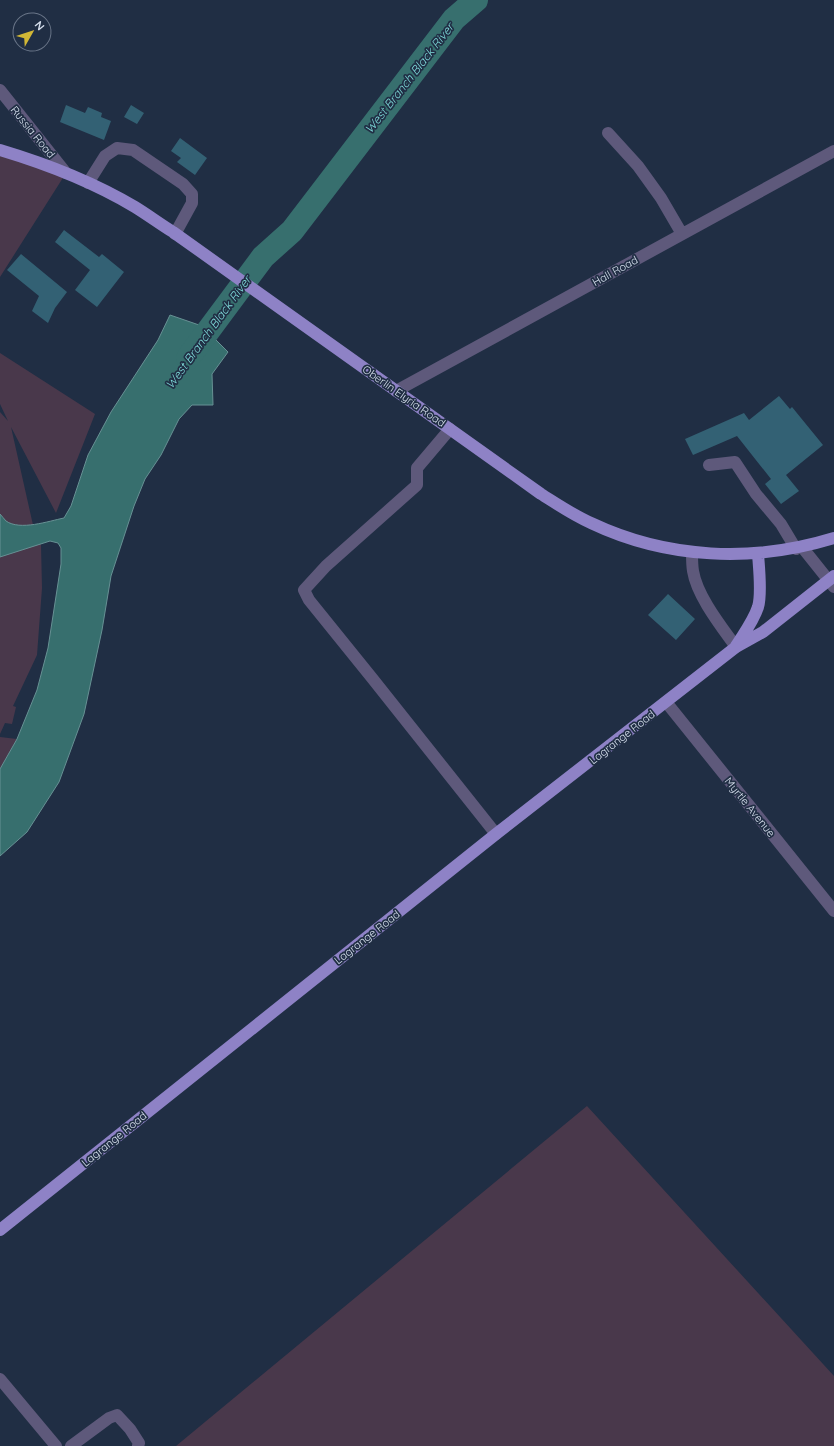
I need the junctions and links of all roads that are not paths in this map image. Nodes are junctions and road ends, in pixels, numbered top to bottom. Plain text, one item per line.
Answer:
1 (0, 90) edge
2 (608, 133) dead end
3 (0, 150) edge
4 (834, 151) edge
5 (66, 173) junction
6 (88, 183) junction
7 (175, 234) junction
8 (682, 234) junction
9 (396, 391) junction
10 (450, 429) junction
11 (709, 465) dead end
12 (834, 538) edge
13 (799, 548) junction
14 (692, 552) junction
15 (758, 554) junction
16 (832, 581) edge
17 (736, 647) junction
18 (666, 702) junction
19 (496, 834) junction
20 (834, 911) edge
21 (0, 1230) edge
22 (0, 1379) edge
23 (56, 1446) edge
24 (71, 1446) edge
25 (138, 1446) edge

1 - 5 street, Russia Road
2 - 8 street
3 - 5 main road, Oberlin Elyria Road
4 - 8 street, Hall Road
5 - 6 main road, Oberlin Elyria Road
6 - 7 main road, Oberlin Elyria Road
6 - 7 street
7 - 9 main road, Oberlin Elyria Road
8 - 9 street, Hall Road
9 - 10 main road, Oberlin Elyria Road
10 - 14 main road, Oberlin Elyria Road
10 - 19 street
11 - 13 street
12 - 13 main road, Oberlin Elyria Road
13 - 15 main road, Oberlin Elyria Road
13 - 16 street
14 - 15 main road, Oberlin Elyria Road
14 - 17 street
15 - 17 main road, Lagrange Road
16 - 17 main road, Lagrange Road
17 - 18 main road, Lagrange Road
18 - 19 main road, Lagrange Road
18 - 20 street, Myrtle Avenue
19 - 21 main road, Lagrange Road
22 - 23 street
24 - 25 street

